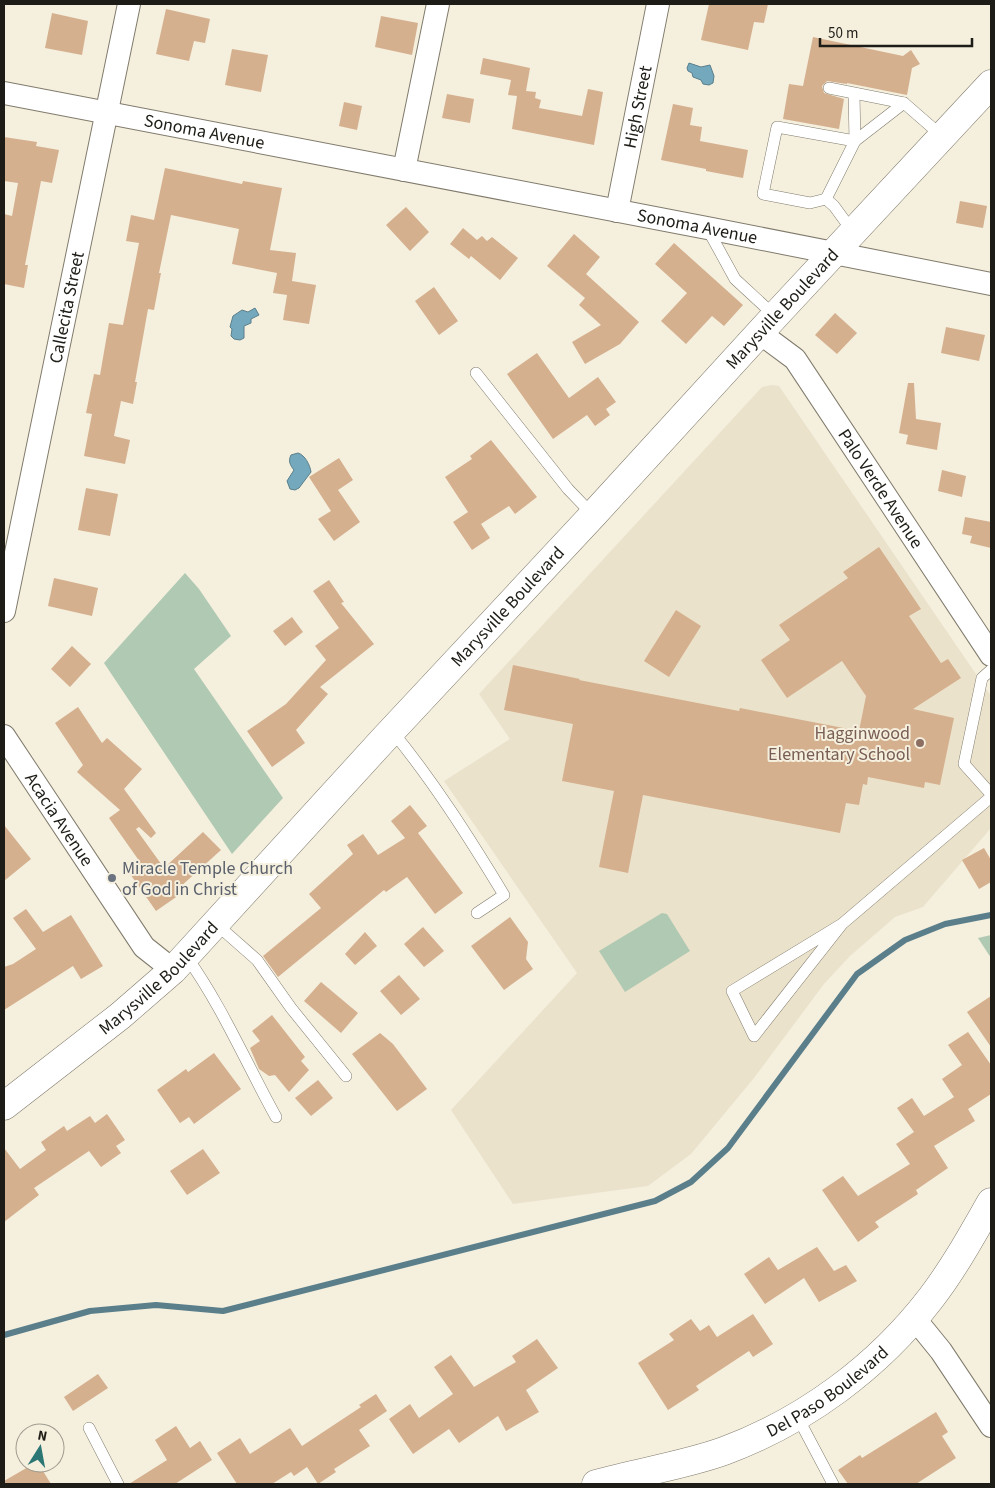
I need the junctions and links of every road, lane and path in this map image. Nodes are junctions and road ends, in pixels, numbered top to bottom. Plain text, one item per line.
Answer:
1 (129, 4) edge
2 (438, 4) edge
3 (658, 4) edge
4 (991, 84) edge
5 (829, 88) dead end
6 (4, 93) edge
7 (854, 94) junction
8 (904, 103) junction
9 (108, 113) junction
10 (943, 137) junction
11 (855, 141) junction
12 (404, 170) junction
13 (826, 199) junction
14 (617, 210) junction
15 (707, 228) junction
16 (853, 232) junction
17 (834, 254) junction
18 (991, 284) edge
19 (767, 324) junction
20 (476, 373) dead end
21 (593, 515) junction
22 (4, 611) edge
23 (991, 655) edge
24 (991, 670) edge
25 (392, 731) junction
26 (4, 736) edge
27 (991, 796) edge
28 (477, 913) dead end
29 (215, 923) junction
30 (842, 924) junction
31 (179, 963) junction
32 (346, 1076) dead end
33 (4, 1106) edge
34 (276, 1117) dead end
35 (991, 1202) edge
36 (915, 1318) junction
37 (798, 1416) junction
38 (991, 1426) edge
39 (89, 1428) dead end
40 (118, 1484) edge
41 (599, 1484) edge
42 (833, 1484) edge

1 - 9 street, Callecita Street
2 - 12 street
3 - 14 street, High Street
4 - 10 main road, Marysville Boulevard
5 - 7 lane
6 - 9 street, Sonoma Avenue
7 - 8 lane
7 - 11 lane
8 - 10 lane
8 - 11 lane
9 - 12 street, Sonoma Avenue
9 - 22 street, Callecita Street
10 - 16 main road, Marysville Boulevard
11 - 13 lane
11 - 13 lane
12 - 14 street, Sonoma Avenue
13 - 16 lane
14 - 15 street, Sonoma Avenue
15 - 17 street, Sonoma Avenue
15 - 19 lane
16 - 17 main road, Marysville Boulevard
17 - 18 street, Sonoma Avenue
17 - 19 main road, Marysville Boulevard
19 - 21 main road, Marysville Boulevard
19 - 23 street, Palo Verde Avenue
20 - 21 lane
21 - 25 main road, Marysville Boulevard
24 - 27 lane
25 - 28 lane
25 - 29 main road, Marysville Boulevard
26 - 31 street, Acacia Avenue
27 - 30 lane
29 - 31 main road, Marysville Boulevard
29 - 32 lane
30 - 30 lane
31 - 33 main road, Marysville Boulevard
31 - 34 lane
35 - 36 main road, Del Paso Boulevard
36 - 37 main road, Del Paso Boulevard
36 - 38 street
37 - 41 main road, Del Paso Boulevard
37 - 42 lane
39 - 40 lane

